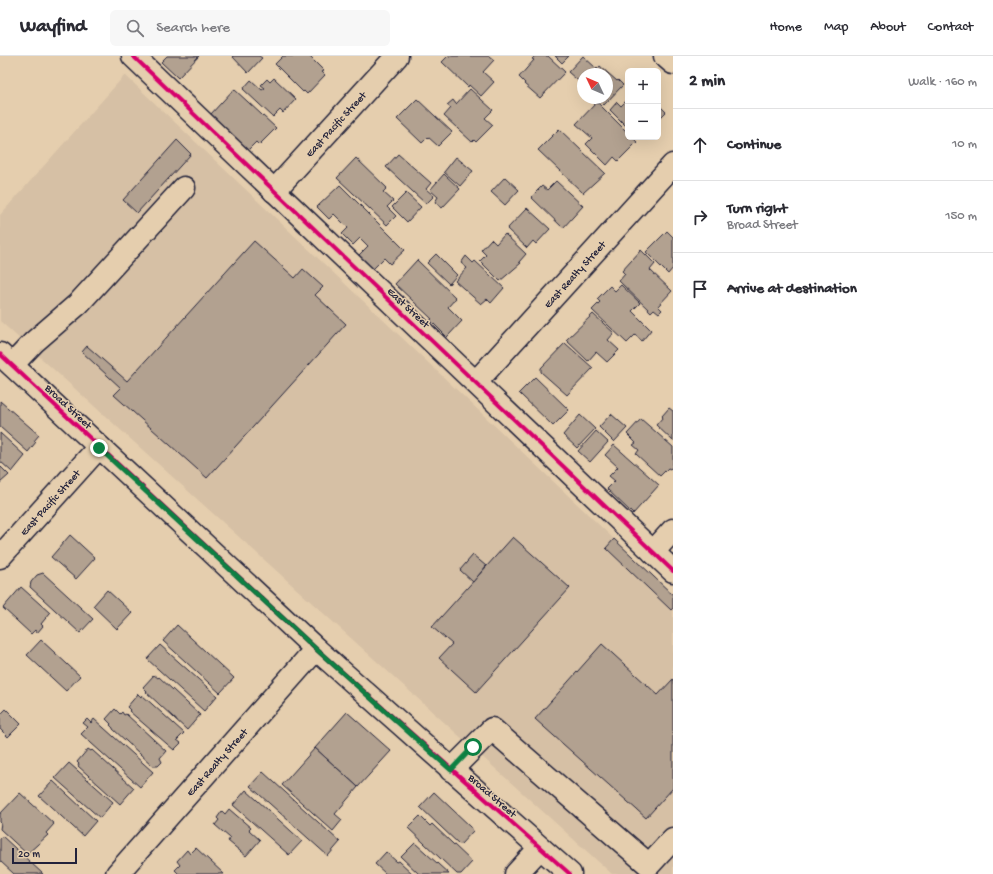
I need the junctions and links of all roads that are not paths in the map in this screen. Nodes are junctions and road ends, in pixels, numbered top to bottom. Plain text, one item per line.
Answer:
1 (133, 56) edge
2 (397, 56) edge
3 (665, 56) edge
4 (673, 64) edge
5 (673, 165) edge
6 (184, 188) dead end
7 (274, 191) junction
8 (6, 360) edge
9 (476, 382) junction
10 (99, 448) junction
11 (673, 530) edge
12 (653, 552) junction
13 (0, 557) edge
14 (673, 571) edge
15 (316, 649) junction
16 (451, 770) junction
17 (673, 839) edge
18 (540, 848) junction
19 (116, 874) edge
20 (516, 874) edge
21 (570, 874) edge

1 - 7 street, East Street
2 - 7 street, East Pacific Street
3 - 4 street
5 - 9 street, East Realty Street
6 - 8 street
7 - 9 street, East Street
8 - 10 street, Broad Street
9 - 12 street, East Street
10 - 13 street, East Pacific Street
10 - 15 street, Broad Street
11 - 12 street
12 - 14 street, East Street
15 - 16 street, Broad Street
15 - 19 street, East Realty Street
16 - 17 street
16 - 18 street, Broad Street
18 - 20 street
18 - 21 street, Broad Street

